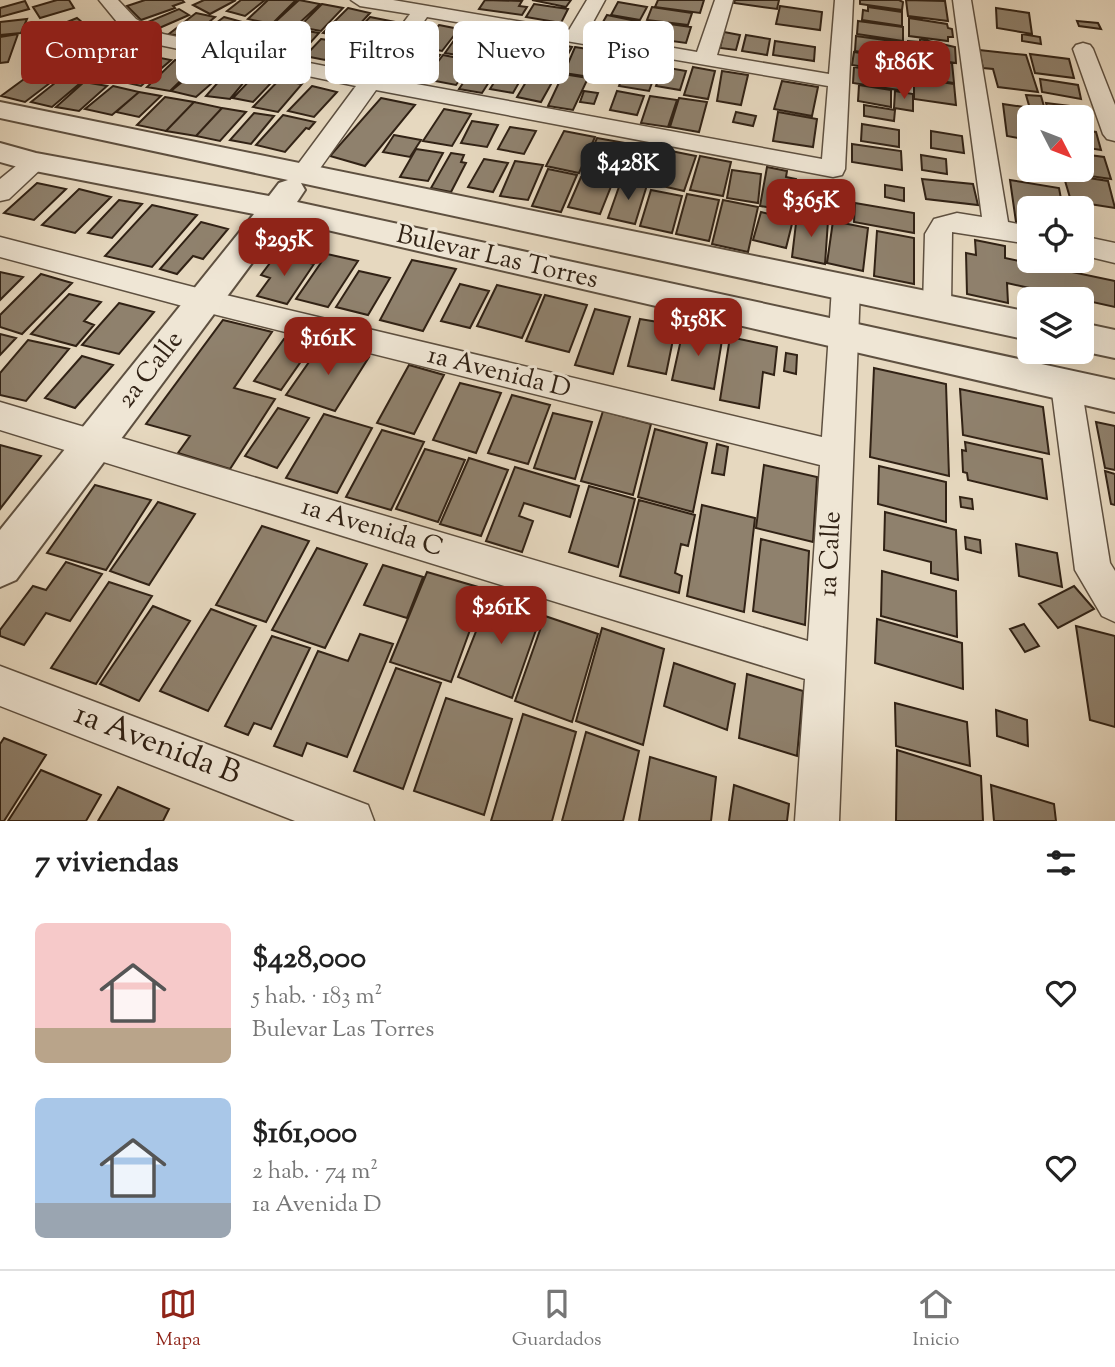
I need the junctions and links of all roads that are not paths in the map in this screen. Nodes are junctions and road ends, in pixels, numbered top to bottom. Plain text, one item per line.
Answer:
1 (108, 0) edge
2 (360, 0) edge
3 (596, 0) edge
4 (724, 0) edge
5 (844, 0) edge
6 (962, 0) edge
7 (461, 8) edge
8 (422, 11) junction
9 (415, 21) edge
10 (575, 37) junction
11 (1083, 49) dead end
12 (705, 60) junction
13 (325, 73) edge
14 (839, 82) junction
15 (369, 84) edge
16 (381, 84) edge
17 (0, 110) edge
18 (1115, 134) edge
19 (0, 152) edge
20 (35, 162) junction
21 (302, 175) junction
22 (0, 193) edge
23 (277, 208) junction
24 (996, 228) junction
25 (1017, 232) edge
26 (0, 247) edge
27 (1094, 249) edge
28 (1115, 253) edge
29 (846, 288) junction
30 (205, 301) junction
31 (937, 307) junction
32 (1017, 324) edge
33 (844, 335) junction
34 (1094, 340) edge
35 (1115, 344) edge
36 (1066, 385) junction
37 (1115, 396) edge
38 (0, 416) edge
39 (94, 444) junction
40 (837, 455) junction
41 (0, 565) edge
42 (1115, 603) edge
43 (825, 666) junction
44 (0, 686) edge
45 (352, 821) edge
46 (817, 821) edge

1 - 13 street
2 - 8 street
3 - 10 street
4 - 12 street
5 - 14 street
6 - 24 street
7 - 8 street
7 - 10 street
8 - 9 street
10 - 12 street
11 - 18 street
12 - 14 street
14 - 16 street
15 - 21 street
17 - 21 street, Bulevar Las Torres
19 - 20 street, Bulevar Las Torres
20 - 22 street
20 - 23 street, Bulevar Las Torres
21 - 23 street, 2a Calle
21 - 29 street, Bulevar Las Torres
23 - 30 street, 2a Calle
23 - 33 street, Bulevar Las Torres
24 - 25 street
24 - 31 street
26 - 30 street, 1a Avenida D
27 - 28 street
29 - 31 street, Bulevar Las Torres
29 - 33 street, 1a Calle
30 - 39 street, 2a Calle
30 - 40 street, 1a Avenida D
31 - 32 street, Bulevar Las Torres
33 - 36 street, Bulevar Las Torres
33 - 40 street, 1a Calle
34 - 35 street
36 - 37 street, Bulevar Las Torres
36 - 42 street
38 - 39 street, 1a Avenida C
39 - 41 street, 2a Calle
39 - 43 street, 1a Avenida C
40 - 43 street, 1a Calle
43 - 46 street, 1a Calle
44 - 45 street, 1a Avenida B

